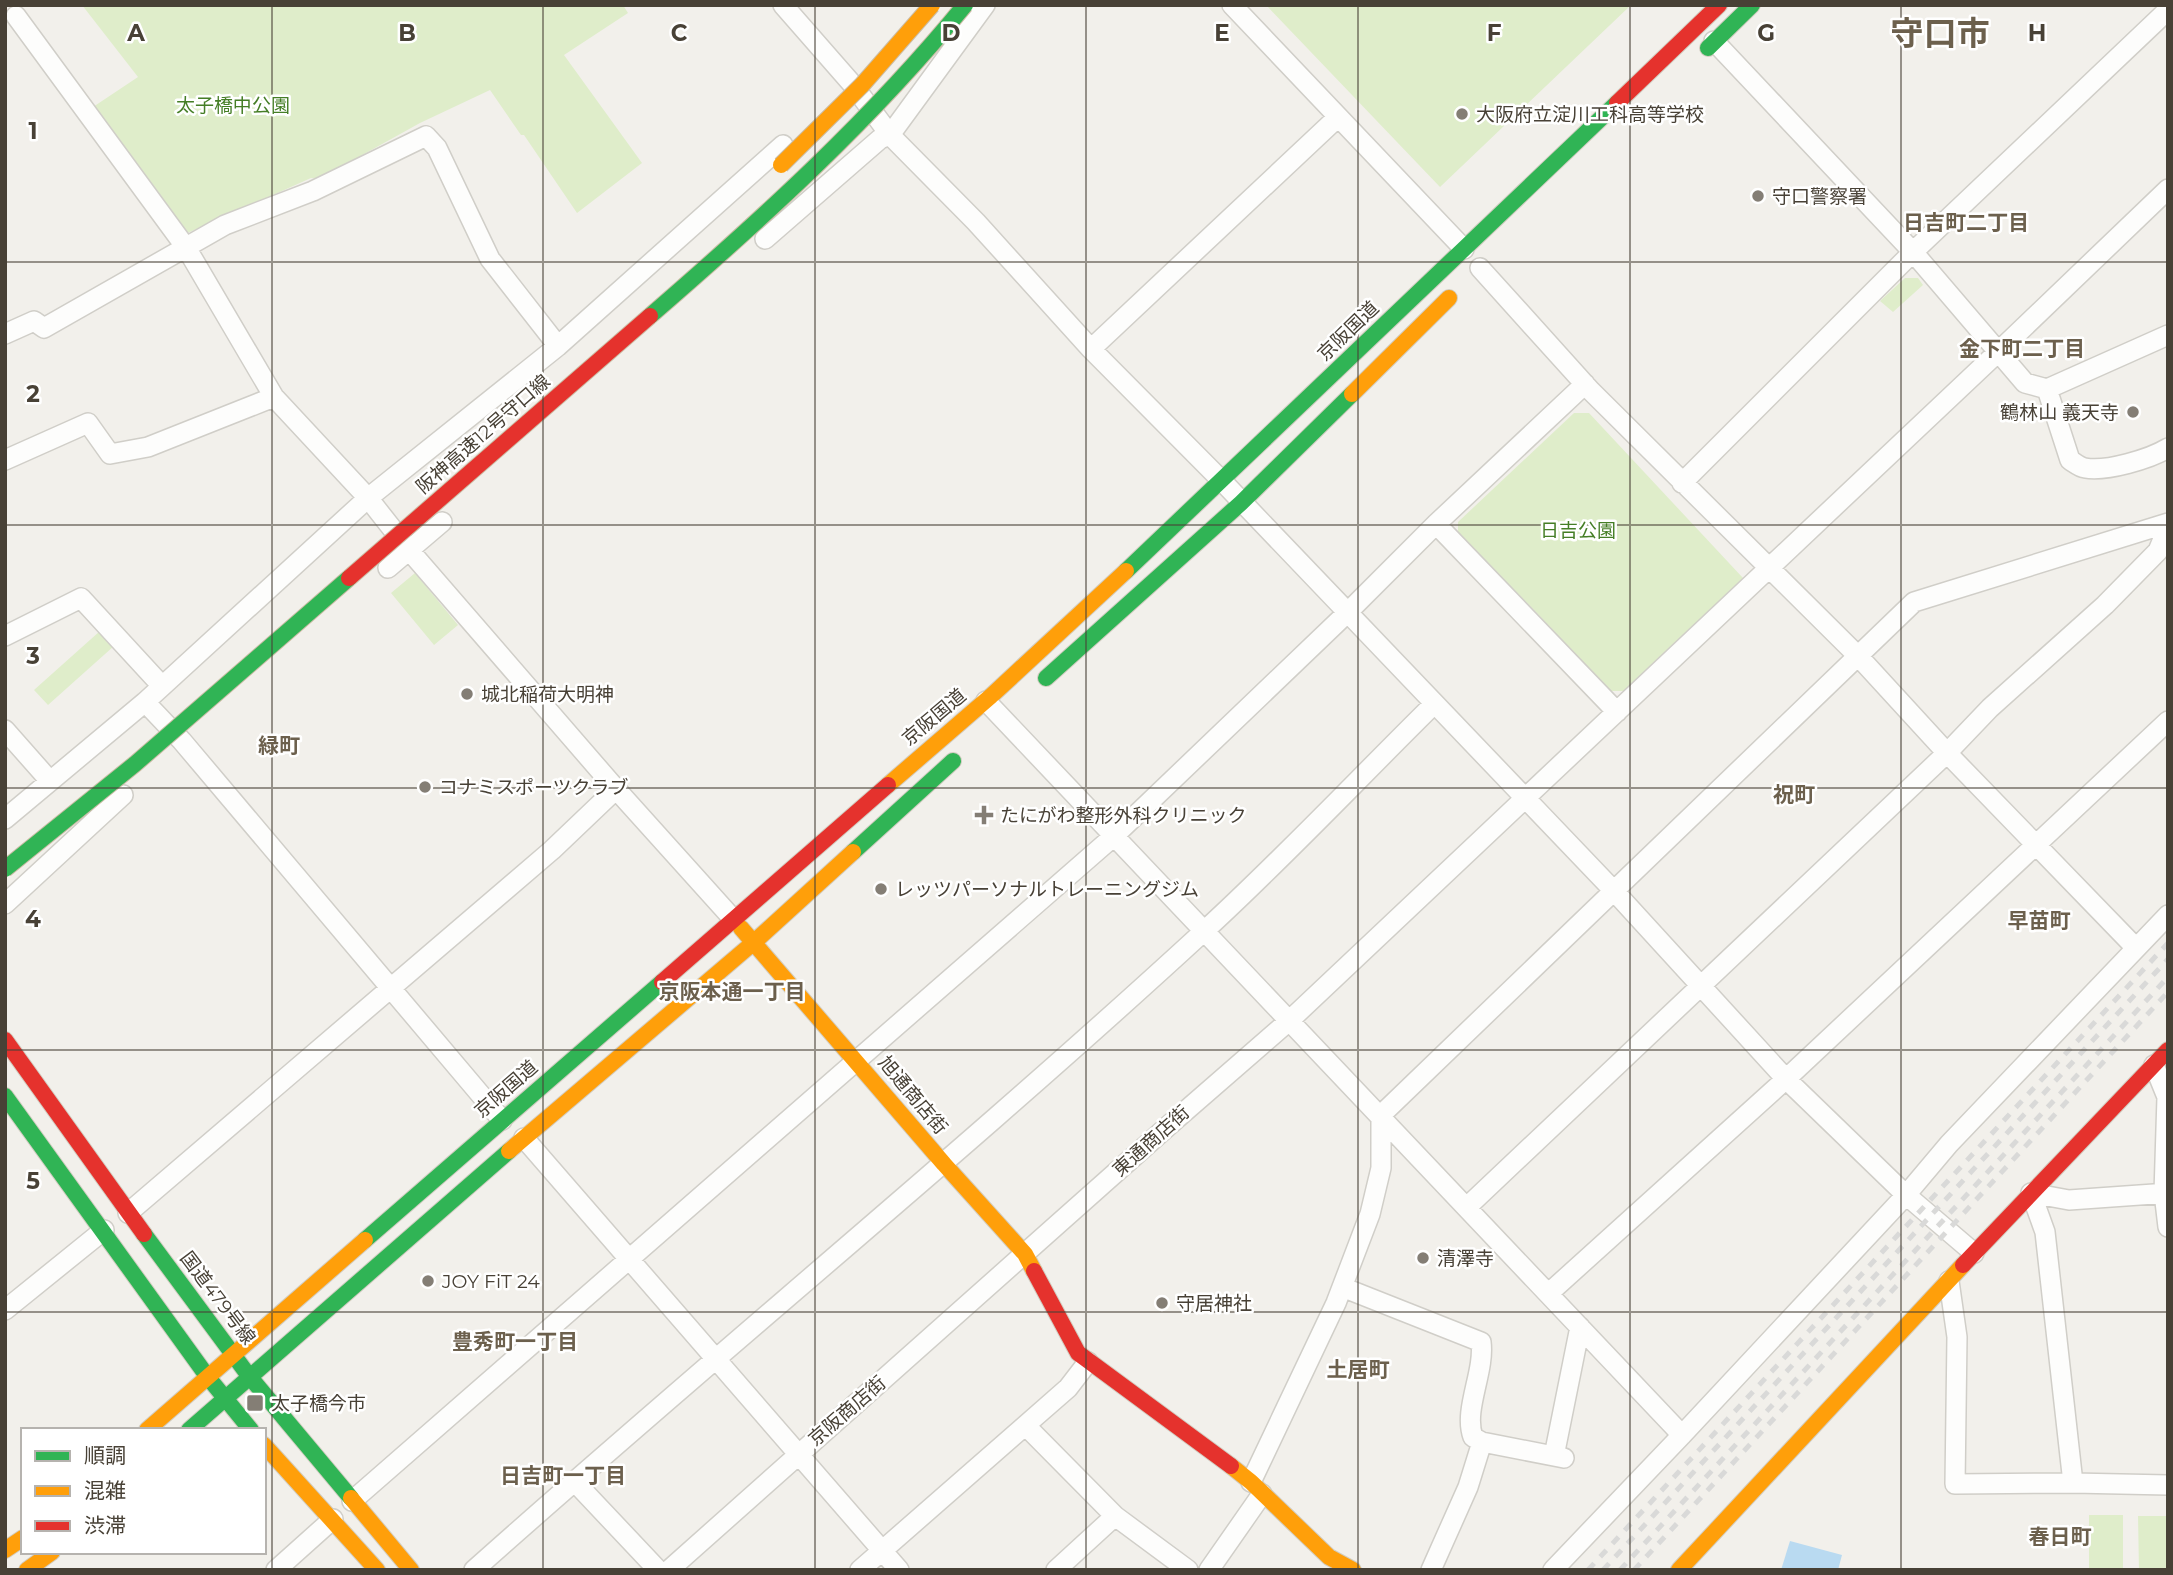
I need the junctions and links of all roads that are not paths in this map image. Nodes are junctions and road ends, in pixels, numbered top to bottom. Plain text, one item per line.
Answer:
1 (783, 5) edge
2 (916, 5) edge
3 (932, 5) edge
4 (965, 5) edge
5 (985, 5) edge
6 (1232, 5) edge
7 (1719, 5) edge
8 (1752, 5) edge
9 (2161, 14) edge
10 (16, 16) edge
11 (1714, 41) junction
12 (1695, 60) dead end
13 (853, 85) junction
14 (1338, 117) junction
15 (890, 135) junction
16 (2168, 190) edge
17 (187, 249) junction
18 (1464, 249) junction
19 (1913, 252) junction
20 (1475, 273) joint
21 (5, 334) edge
22 (2168, 335) edge
23 (558, 346) junction
24 (1091, 349) junction
25 (1998, 352) junction
26 (1586, 384) junction
27 (2047, 389) junction
28 (274, 397) junction
29 (500, 413) dead end
30 (2168, 448) edge
31 (5, 460) edge
32 (1222, 481) junction
33 (1682, 483) junction
34 (368, 498) junction
35 (1241, 503) junction
36 (395, 505) dead end
37 (374, 523) dead end
38 (1436, 524) junction
39 (2168, 525) edge
40 (409, 550) junction
41 (1768, 568) junction
42 (1348, 612) junction
43 (5, 636) edge
44 (1859, 657) junction
45 (1037, 686) dead end
46 (171, 689) junction
47 (986, 701) junction
48 (145, 702) junction
49 (1433, 705) junction
50 (1617, 712) junction
51 (2168, 721) edge
52 (5, 730) edge
53 (183, 741) junction
54 (963, 752) dead end
55 (1947, 752) junction
56 (50, 781) junction
57 (616, 789) junction
58 (1525, 800) junction
59 (5, 819) edge
60 (1114, 836) junction
61 (5, 837) edge
62 (2036, 845) junction
63 (5, 869) edge
64 (1615, 892) junction
65 (5, 904) edge
66 (2168, 915) edge
67 (733, 919) junction
68 (1205, 930) junction
69 (753, 943) junction
70 (2136, 948) junction
71 (1699, 986) junction
72 (392, 988) junction
73 (1284, 1025) junction
74 (5, 1041) edge
75 (2161, 1058) edge
76 (856, 1059) junction
77 (1786, 1079) junction
78 (5, 1096) edge
79 (1381, 1115) junction
80 (502, 1120) junction
81 (524, 1138) junction
82 (944, 1164) junction
83 (2031, 1193) junction
84 (2166, 1193) edge
85 (1906, 1195) junction
86 (1467, 1207) junction
87 (128, 1213) junction
88 (2168, 1227) edge
89 (104, 1230) junction
90 (1974, 1253) junction
91 (1025, 1254) junction
92 (628, 1259) junction
93 (1949, 1281) junction
94 (1342, 1287) junction
95 (1549, 1293) junction
96 (5, 1310) edge
97 (1580, 1326) junction
98 (233, 1355) junction
99 (715, 1359) junction
100 (1088, 1362) junction
101 (207, 1376) junction
102 (249, 1376) junction
103 (224, 1398) junction
104 (1026, 1426) junction
105 (149, 1428) edge
106 (191, 1428) edge
107 (249, 1428) edge
108 (1682, 1435) junction
109 (1482, 1441) junction
110 (266, 1447) edge
111 (798, 1453) junction
112 (574, 1480) junction
113 (2073, 1483) junction
114 (2168, 1485) edge
115 (1256, 1488) junction
116 (352, 1501) junction
117 (1115, 1516) junction
118 (332, 1519) junction
119 (21, 1539) edge
120 (5, 1550) edge
121 (882, 1550) junction
122 (49, 1554) edge
123 (27, 1570) edge
124 (276, 1570) edge
125 (377, 1570) edge
126 (411, 1570) edge
127 (474, 1570) edge
128 (657, 1570) edge
129 (669, 1570) edge
130 (860, 1570) edge
131 (899, 1570) edge
132 (1056, 1570) edge
133 (1188, 1570) edge
134 (1209, 1570) edge
135 (1353, 1570) edge
136 (1431, 1570) edge
137 (1553, 1570) edge
138 (1679, 1570) edge

1 - 13 street
2 - 13 street
3 - 29 main road, 阪神高速12号守口線, bridge
4 - 63 main road, 阪神高速12号守口線, bridge
5 - 15 street
6 - 14 street
7 - 18 main road, 京阪国道
8 - 11 main road
9 - 19 street
10 - 17 street
11 - 12 main road
11 - 19 street
13 - 15 street
13 - 23 street
14 - 18 street
14 - 24 street
15 - 24 street
15 - 40 street
16 - 25 street, 東通商店街
17 - 21 street
17 - 23 street
17 - 28 street
18 - 32 main road, 京阪国道
19 - 25 street
19 - 33 street
20 - 26 street
20 - 35 main road
22 - 27 street
23 - 34 street
24 - 32 street
25 - 27 street
25 - 41 street, 東通商店街
26 - 33 street
26 - 38 street
27 - 30 street
28 - 31 street
28 - 34 street
32 - 35 street
32 - 47 main road, 京阪国道
33 - 41 street
34 - 40 street
34 - 46 street
35 - 42 street
35 - 45 main road
36 - 37 main road, 阪神高速12号守口線
38 - 42 street
38 - 50 street
39 - 44 street
39 - 55 street
40 - 53 street
40 - 57 street
41 - 44 street
41 - 50 street, 東通商店街
42 - 49 street
42 - 60 street
43 - 46 street
44 - 55 street
44 - 64 street
46 - 48 street
46 - 61 main road
47 - 60 street
47 - 67 main road, 京阪国道
48 - 53 street
48 - 56 street
49 - 58 street
49 - 68 street
50 - 58 street, 東通商店街
51 - 62 street
52 - 56 street
53 - 65 street
53 - 72 street
54 - 69 main road
55 - 62 street
55 - 71 street
56 - 59 street
57 - 67 street
57 - 72 street
58 - 64 street
58 - 73 street, 東通商店街
60 - 68 street
60 - 76 street
62 - 70 street
62 - 77 street
64 - 71 street
64 - 79 street
66 - 70 street
67 - 69 main road, 旭通商店街
67 - 80 main road, 京阪国道
68 - 73 street
68 - 82 street
69 - 76 main road, 旭通商店街
69 - 81 main road
70 - 85 street
71 - 77 street
71 - 86 street
72 - 80 street
72 - 87 street
73 - 79 street
73 - 91 street, 東通商店街
74 - 87 main road, 国道479号線
75 - 83 main road
75 - 84 street
76 - 82 main road, 旭通商店街
76 - 92 street
77 - 85 street
77 - 95 street
78 - 89 main road
79 - 86 street
79 - 94 street
80 - 98 main road, 京阪国道
81 - 92 street
81 - 102 main road
82 - 91 main road, 旭通商店街
82 - 99 street
83 - 84 street
83 - 90 main road
83 - 113 street
84 - 88 street
85 - 90 street
85 - 108 street
86 - 95 street
87 - 98 main road, 国道479号線
89 - 96 street
89 - 101 main road
90 - 93 main road
91 - 100 main road, 旭通商店街
91 - 111 street, 京阪商店街
92 - 99 street
92 - 116 street
93 - 113 street
93 - 138 main road
94 - 109 street
94 - 115 street
95 - 97 street
97 - 108 street
97 - 109 street
98 - 101 main road, 京阪国道
98 - 102 main road, 国道479号線
99 - 111 street
99 - 112 street
100 - 104 street
100 - 115 main road, 旭通商店街
101 - 103 main road
101 - 105 main road, 京阪国道
102 - 103 main road
102 - 116 main road, 国道479号線
103 - 106 main road
103 - 107 main road
104 - 117 street
104 - 121 street
108 - 137 street
109 - 136 street
110 - 118 main road
111 - 121 street
111 - 129 street, 京阪商店街
112 - 127 street
112 - 128 street
113 - 114 street
115 - 134 street
115 - 135 main road, 旭通商店街
116 - 126 main road, 国道479号線
117 - 132 street
117 - 133 street
118 - 124 street
118 - 125 main road
119 - 120 main road
121 - 130 street
121 - 131 street
122 - 123 main road

